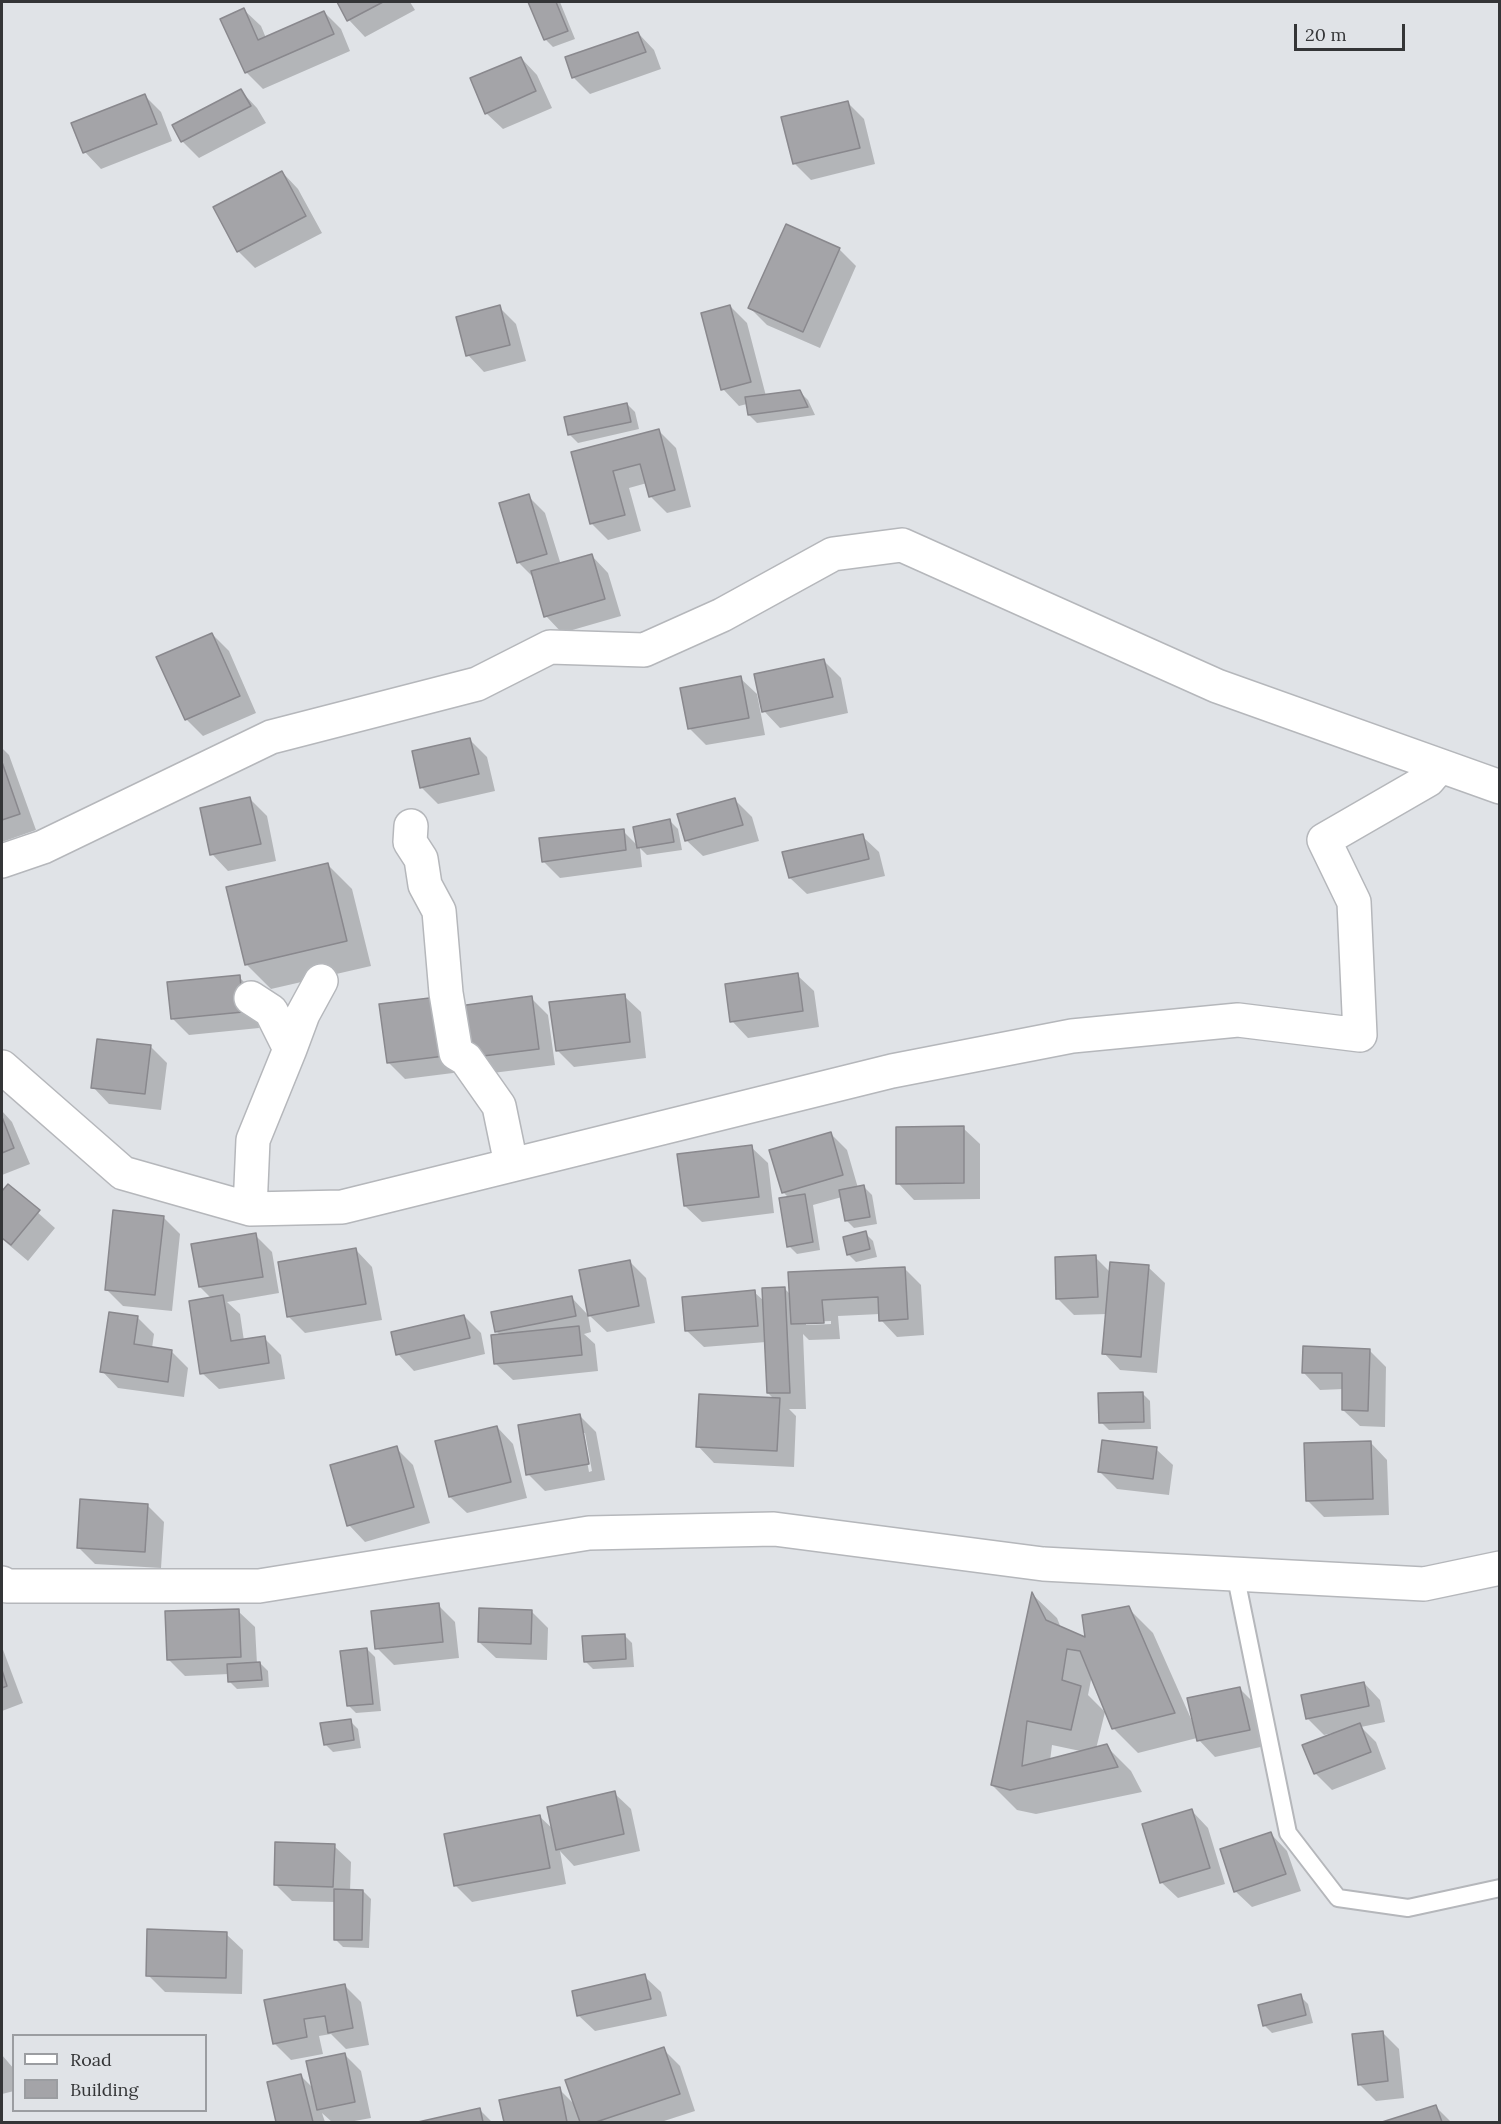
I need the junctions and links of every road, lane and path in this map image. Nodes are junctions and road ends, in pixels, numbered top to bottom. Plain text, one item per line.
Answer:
1 (1440, 766) junction
2 (1500, 787) edge
3 (411, 826) dead end
4 (2, 861) edge
5 (321, 981) dead end
6 (251, 998) dead end
7 (290, 1049) junction
8 (2, 1067) edge
9 (511, 1164) junction
10 (249, 1209) junction
11 (1500, 1568) edge
12 (1235, 1574) junction
13 (2, 1583) edge
14 (1500, 1888) edge

1 - 2 street
1 - 4 street
1 - 9 street
3 - 9 street
5 - 7 street
6 - 7 street
7 - 10 street
8 - 10 street
9 - 10 street
11 - 12 street
12 - 13 street
12 - 14 lane

